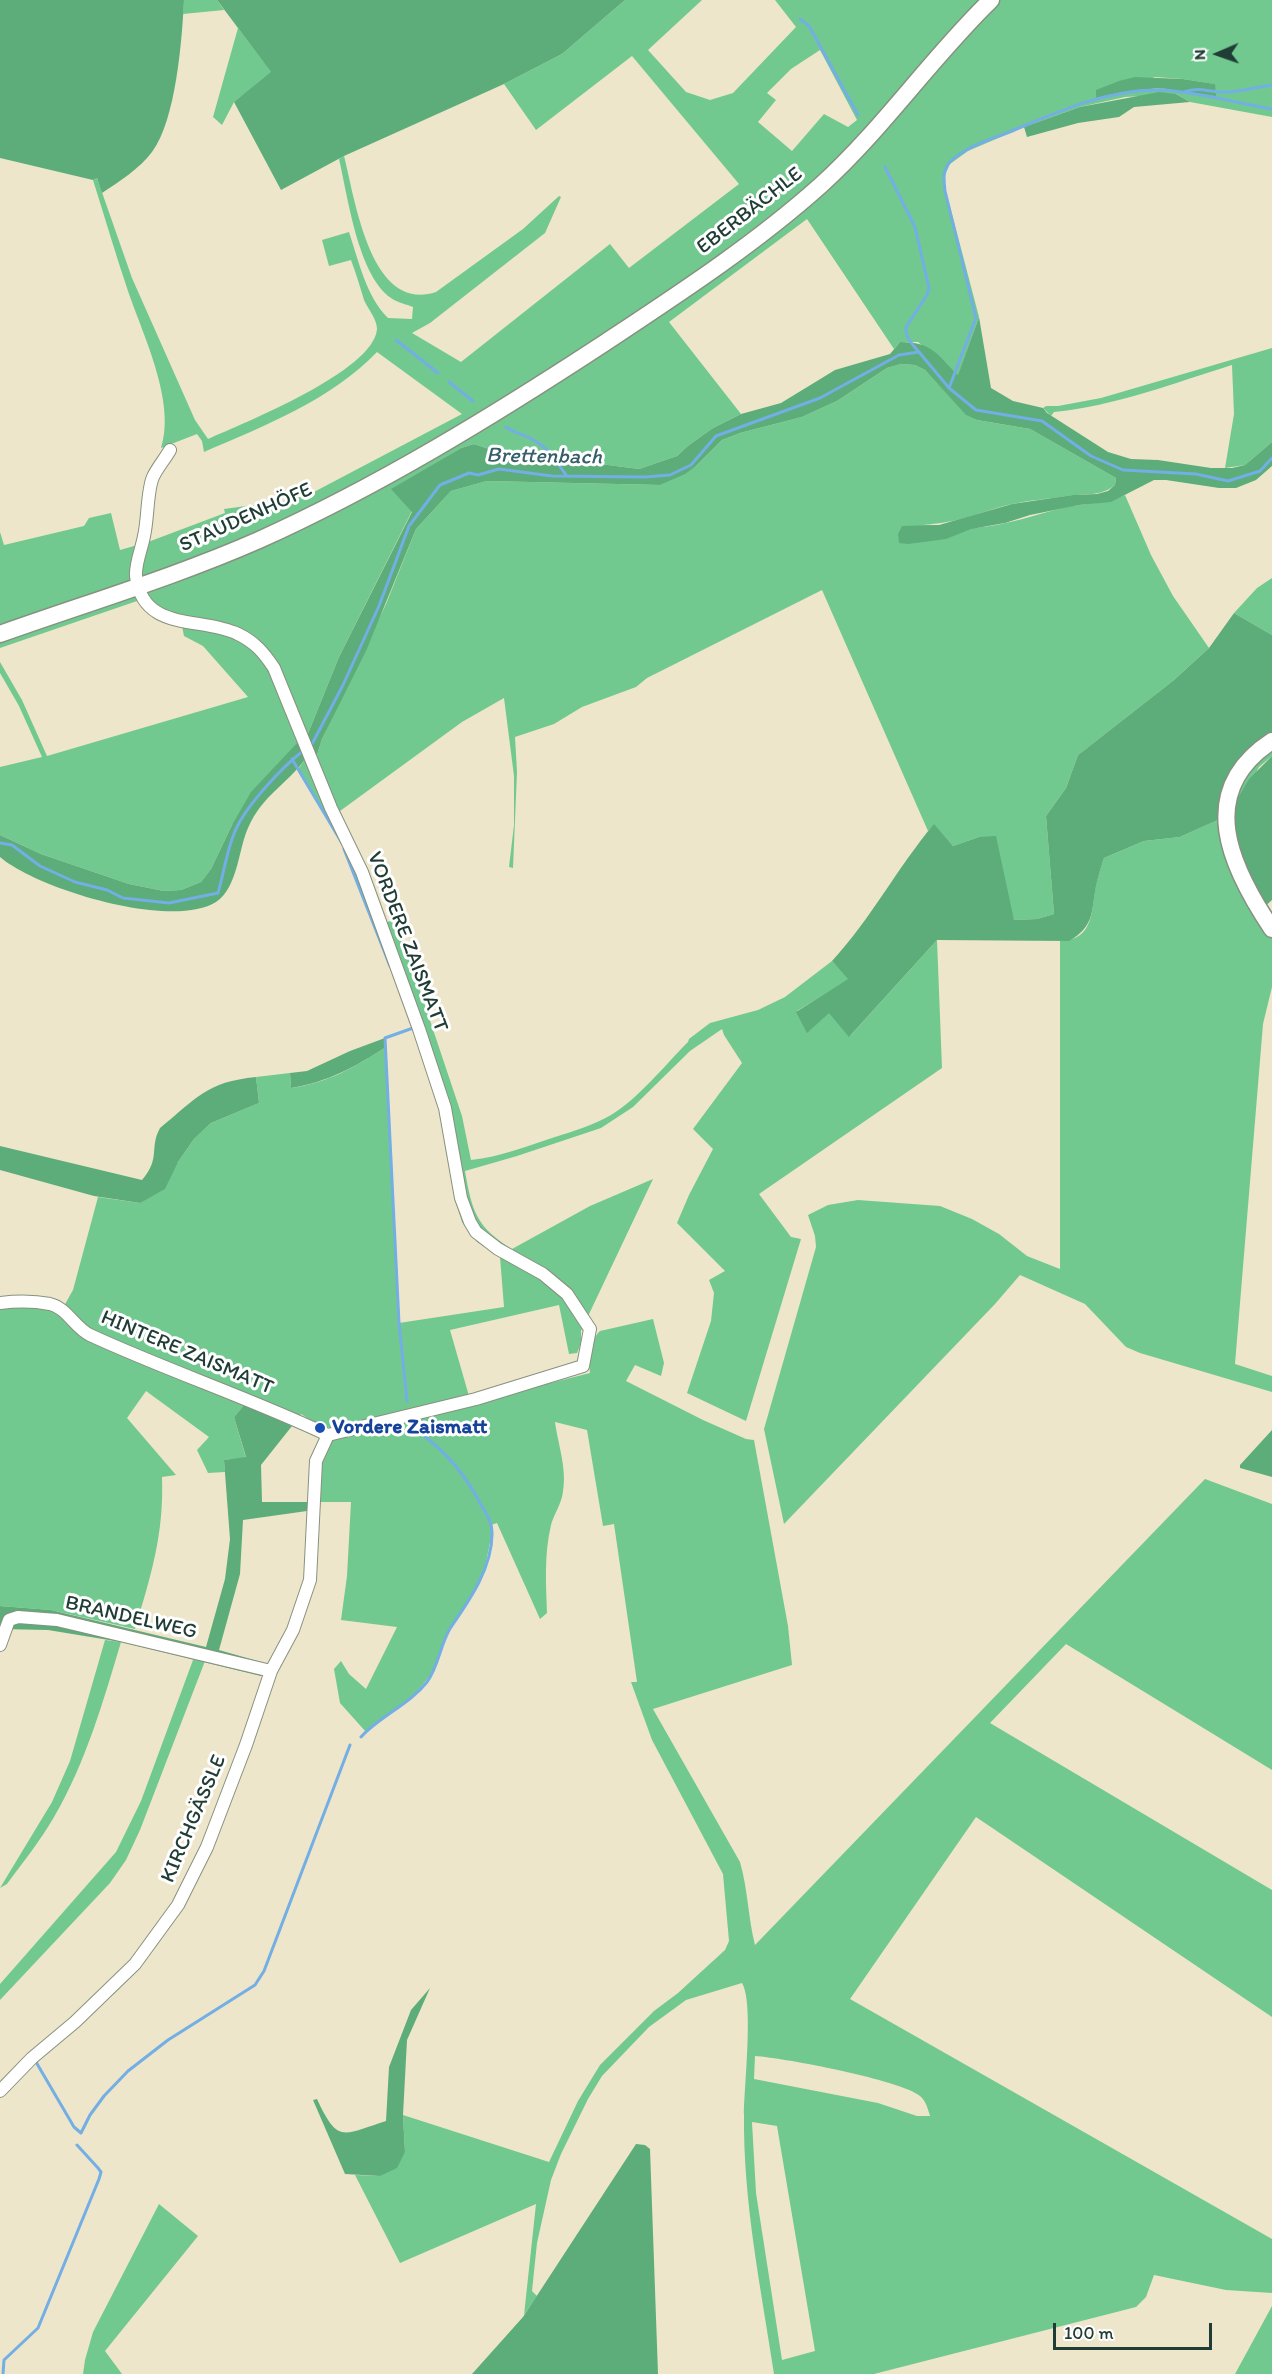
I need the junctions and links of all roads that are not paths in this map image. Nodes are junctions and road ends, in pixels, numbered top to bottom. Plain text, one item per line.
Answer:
1 (991, 0) edge
2 (496, 411) joint
3 (170, 450) dead end
4 (140, 587) junction
5 (0, 634) edge
6 (1272, 741) edge
7 (1272, 929) edge
8 (0, 1303) edge
9 (328, 1435) junction
10 (0, 1645) edge
11 (271, 1671) junction
12 (0, 2091) edge

1 - 2 main road, EBERBÄCHLE
2 - 4 main road, STAUDENHÖFE
3 - 4 street
4 - 5 main road, STAUDENHÖFE
4 - 9 street, VORDERE ZAISMATT
6 - 7 main road
8 - 9 street, HINTERE ZAISMATT
9 - 11 street
10 - 11 street, BRANDELWEG
11 - 12 street, KIRCHGÄSSLE

